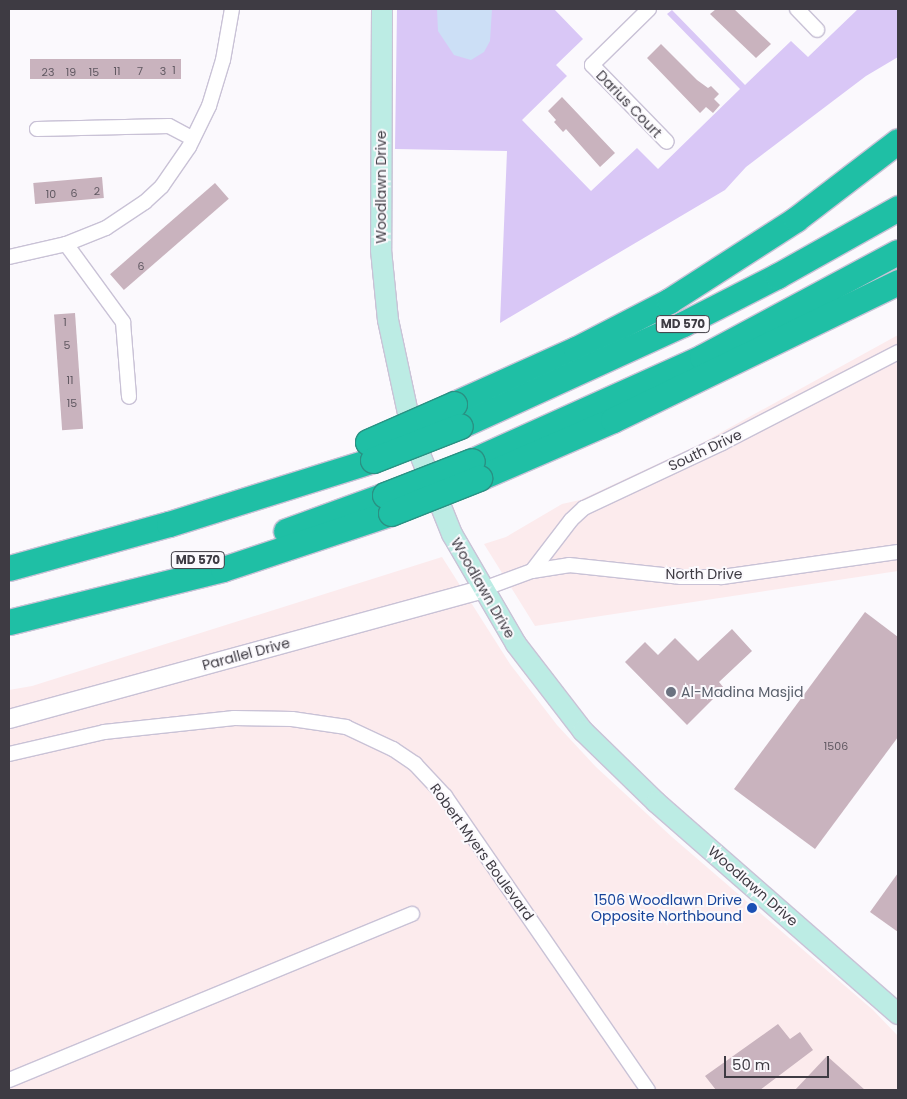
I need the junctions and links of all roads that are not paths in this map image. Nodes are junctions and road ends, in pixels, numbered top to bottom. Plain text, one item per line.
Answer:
1 (232, 9) edge
2 (382, 9) edge
3 (649, 9) edge
4 (797, 9) edge
5 (817, 30) dead end
6 (36, 129) dead end
7 (194, 139) junction
8 (666, 142) dead end
9 (898, 142) edge
10 (898, 208) edge
11 (66, 244) junction
12 (898, 252) edge
13 (9, 257) edge
14 (898, 282) edge
15 (898, 352) edge
16 (129, 397) dead end
17 (457, 415) junction
18 (475, 470) junction
19 (388, 504) junction
20 (898, 552) edge
21 (9, 568) edge
22 (532, 571) junction
23 (483, 590) junction
24 (9, 617) edge
25 (9, 622) edge
26 (9, 719) edge
27 (9, 754) edge
28 (412, 914) dead end
29 (898, 1014) edge
30 (9, 1080) edge
31 (648, 1090) edge

1 - 7 street
2 - 23 main road, Woodlawn Drive
3 - 8 street, Darius Court
4 - 5 street
6 - 7 street
7 - 11 street
9 - 17 highway
10 - 17 highway, MD 570
11 - 13 street
11 - 16 street
12 - 18 highway, MD 570
14 - 18 highway
15 - 22 street, South Drive
17 - 21 highway, MD 570, bridge
18 - 19 highway, MD 570, bridge
19 - 24 highway, MD 570
19 - 25 highway
20 - 22 street, North Drive
22 - 23 street, North Drive
23 - 26 street, Parallel Drive
23 - 29 main road, Woodlawn Drive
27 - 31 street, Robert Myers Boulevard
28 - 30 street

